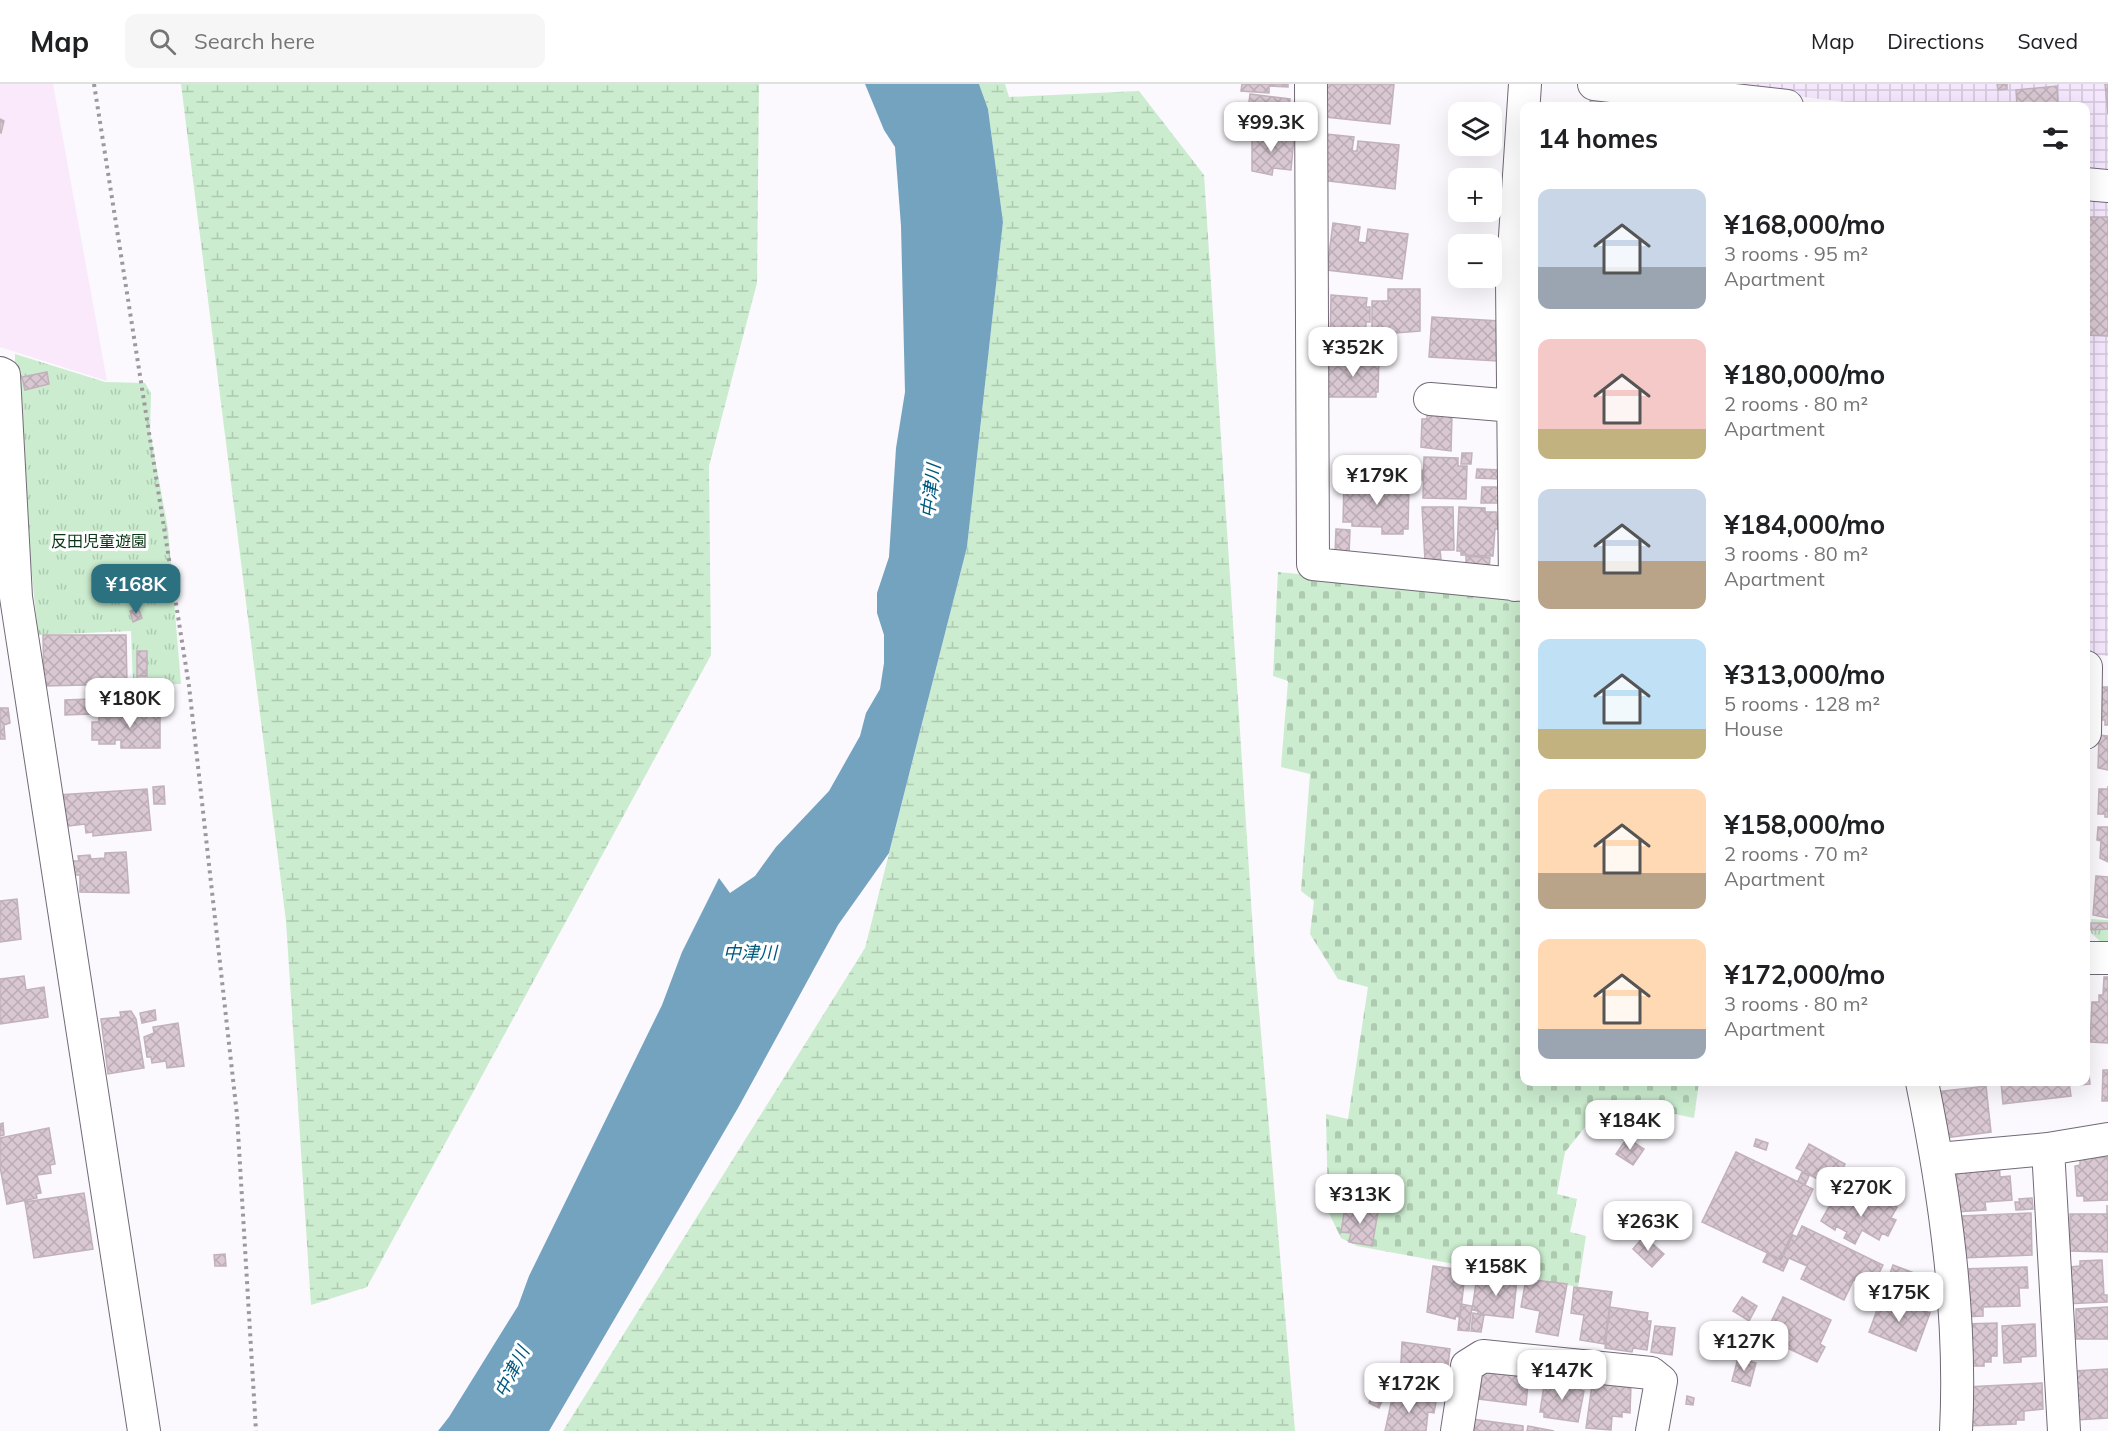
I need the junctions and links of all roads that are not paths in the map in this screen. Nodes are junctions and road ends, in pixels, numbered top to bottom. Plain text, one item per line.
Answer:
1 (1311, 84) edge
2 (1525, 84) edge
3 (1594, 84) edge
4 (1524, 102) edge
5 (1752, 102) edge
6 (1520, 160) edge
7 (2090, 184) edge
8 (2108, 186) edge
9 (0, 373) edge
10 (1430, 399) dead end
11 (1514, 406) junction
12 (1520, 585) edge
13 (8, 602) edge
14 (2093, 667) edge
15 (2090, 692) edge
16 (2090, 958) edge
17 (2108, 958) edge
18 (1923, 1086) edge
19 (2108, 1138) edge
20 (2048, 1149) junction
21 (1938, 1158) junction
22 (144, 1431) edge
23 (1457, 1431) edge
24 (1653, 1431) edge
25 (1956, 1431) edge
26 (2064, 1431) edge

1 - 12 street
2 - 4 street
3 - 5 street
6 - 11 street
7 - 8 street
9 - 13 street
10 - 11 street
11 - 12 street
13 - 22 street
14 - 15 street
16 - 17 street
18 - 21 street
19 - 20 street
20 - 21 street
20 - 26 street
21 - 25 street
23 - 24 street

